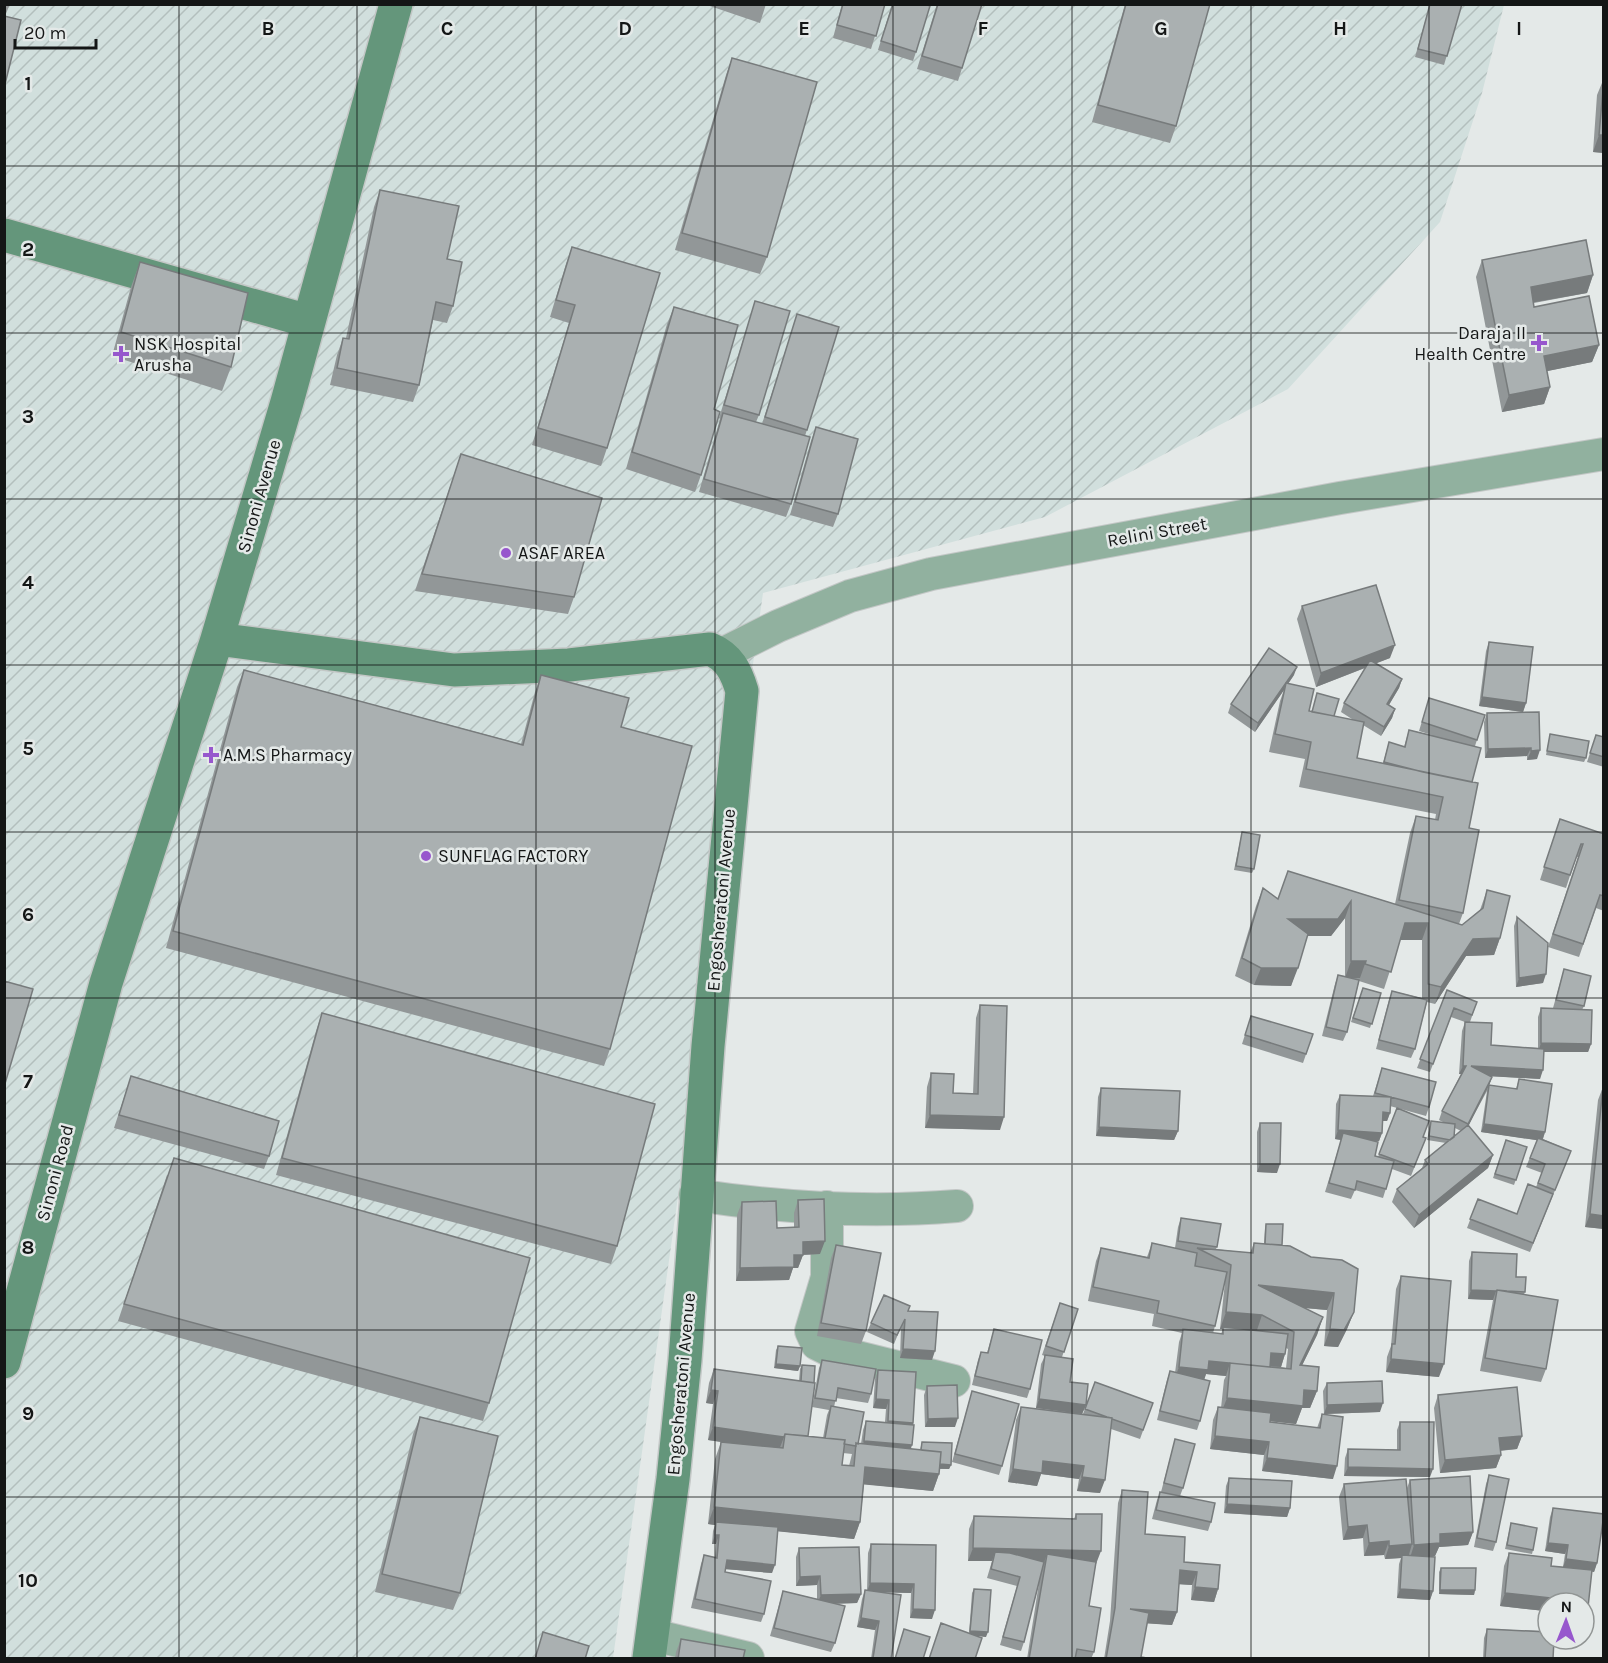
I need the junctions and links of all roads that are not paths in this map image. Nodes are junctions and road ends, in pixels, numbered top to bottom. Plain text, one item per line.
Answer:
1 (396, 4) edge
2 (4, 235) edge
3 (308, 321) junction
4 (1604, 454) edge
5 (217, 639) junction
6 (722, 654) junction
7 (106, 983) joint
8 (695, 1195) junction
9 (957, 1206) dead end
10 (827, 1207) junction
11 (4, 1362) edge
12 (954, 1382) dead end
13 (651, 1647) edge
14 (748, 1659) edge

1 - 3 street, Sinoni Avenue
2 - 3 street
3 - 5 street, Sinoni Avenue
4 - 6 street, Relini Street
5 - 6 street
5 - 7 street, Sinoni Avenue
6 - 8 street, Engosheratoni Avenue
7 - 11 street, Sinoni Road
8 - 10 street
8 - 13 street, Engosheratoni Avenue
9 - 10 street
10 - 12 street
13 - 14 street

